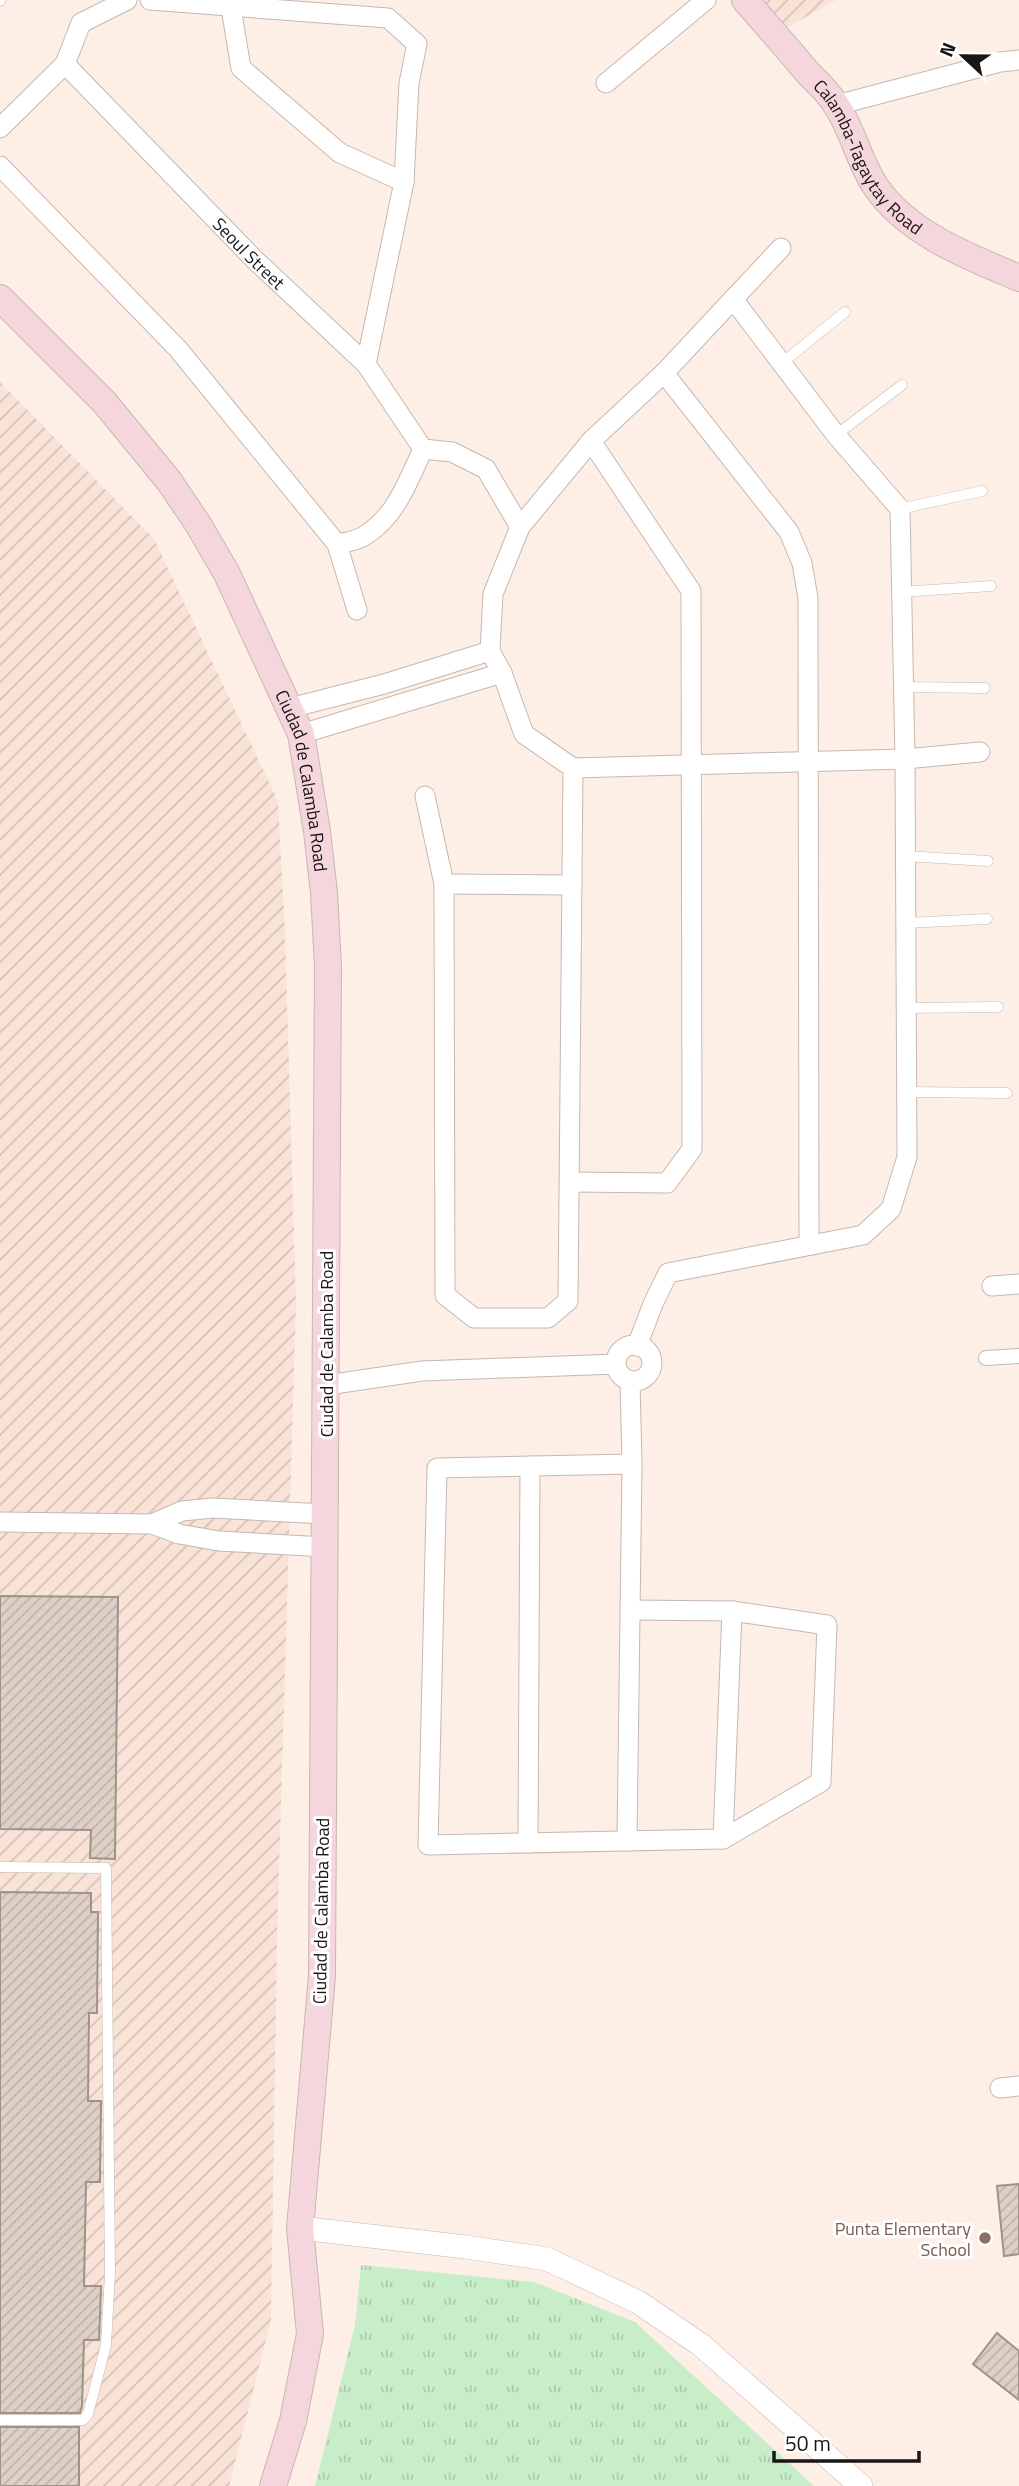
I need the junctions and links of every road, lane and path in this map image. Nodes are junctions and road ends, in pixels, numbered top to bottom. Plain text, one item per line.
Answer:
1 (127, 0) edge
2 (150, 0) edge
3 (706, 0) edge
4 (745, 0) edge
5 (231, 8) junction
6 (1019, 60) edge
7 (65, 64) junction
8 (606, 83) dead end
9 (836, 105) junction
10 (0, 128) edge
11 (0, 166) edge
12 (404, 182) junction
13 (781, 248) dead end
14 (1019, 278) edge
15 (0, 298) edge
16 (733, 299) junction
17 (845, 312) dead end
18 (782, 363) junction
19 (366, 364) junction
20 (664, 373) junction
21 (902, 385) dead end
22 (836, 435) junction
23 (591, 441) junction
24 (422, 449) junction
25 (982, 491) dead end
26 (901, 509) junction
27 (520, 527) junction
28 (338, 544) junction
29 (991, 586) dead end
30 (901, 592) junction
31 (357, 610) dead end
32 (490, 651) junction
33 (502, 673) junction
34 (903, 687) junction
35 (985, 688) dead end
36 (290, 708) junction
37 (301, 734) junction
38 (980, 752) dead end
39 (905, 759) junction
40 (808, 760) junction
41 (693, 764) junction
42 (573, 768) junction
43 (425, 796) dead end
44 (905, 856) junction
45 (988, 860) dead end
46 (444, 884) junction
47 (572, 885) junction
48 (987, 919) dead end
49 (906, 923) junction
50 (999, 1007) dead end
51 (906, 1008) junction
52 (907, 1092) junction
53 (1007, 1093) dead end
54 (570, 1182) junction
55 (809, 1245) junction
56 (1019, 1284) edge
57 (992, 1286) dead end
58 (637, 1346) junction
59 (1019, 1356) edge
60 (986, 1358) dead end
61 (616, 1364) junction
62 (630, 1381) junction
63 (327, 1385) junction
64 (632, 1464) junction
65 (530, 1466) junction
66 (325, 1514) junction
67 (0, 1522) edge
68 (152, 1524) junction
69 (325, 1547) junction
70 (630, 1610) junction
71 (732, 1611) junction
72 (723, 1839) junction
73 (627, 1841) junction
74 (528, 1843) junction
75 (0, 1867) edge
76 (300, 2228) junction
77 (0, 2420) edge
78 (273, 2486) edge
79 (861, 2486) edge

1 - 7 street
2 - 5 street
3 - 8 street
4 - 9 main road, Calamba-Tagaytay Road
5 - 12 street
5 - 12 street
6 - 9 street
7 - 10 street
7 - 19 street, Seoul Street
9 - 14 main road, Calamba-Tagaytay Road
11 - 28 street
12 - 19 street
13 - 16 street
15 - 36 main road, Ciudad de Calamba Road
16 - 18 street
16 - 20 street
17 - 18 lane
18 - 22 street
19 - 24 street, Seoul Street
20 - 23 street
20 - 40 street
21 - 22 lane
22 - 26 street
23 - 27 street
23 - 41 street
24 - 27 street
24 - 28 street
25 - 26 lane
26 - 30 street
27 - 32 street
28 - 31 street
29 - 30 lane
30 - 34 street
32 - 33 street
32 - 36 street
33 - 37 street
33 - 42 street
34 - 35 lane
34 - 39 street
36 - 37 main road, Ciudad de Calamba Road
37 - 63 main road, Ciudad de Calamba Road
38 - 39 street
39 - 40 street
39 - 44 street
40 - 41 street
40 - 55 street
41 - 42 street
41 - 54 street
42 - 47 street
43 - 46 street
44 - 45 lane
44 - 49 street
46 - 47 street
46 - 54 street
47 - 54 street
48 - 49 lane
49 - 51 street
50 - 51 lane
51 - 52 street
52 - 53 lane
52 - 55 street
55 - 58 street
56 - 57 street
58 - 61 street
58 - 62 street
59 - 60 street
61 - 62 street
61 - 63 street
62 - 64 street
63 - 66 main road, Ciudad de Calamba Road
64 - 65 street
64 - 70 street
65 - 74 street
65 - 74 street
66 - 68 street
66 - 69 main road, Ciudad de Calamba Road
67 - 68 street
68 - 69 street
69 - 76 main road, Ciudad de Calamba Road
70 - 71 street
70 - 73 street
71 - 72 street
71 - 72 street
72 - 73 street
73 - 74 street
75 - 77 lane
76 - 78 main road, Ciudad de Calamba Road
76 - 79 street

